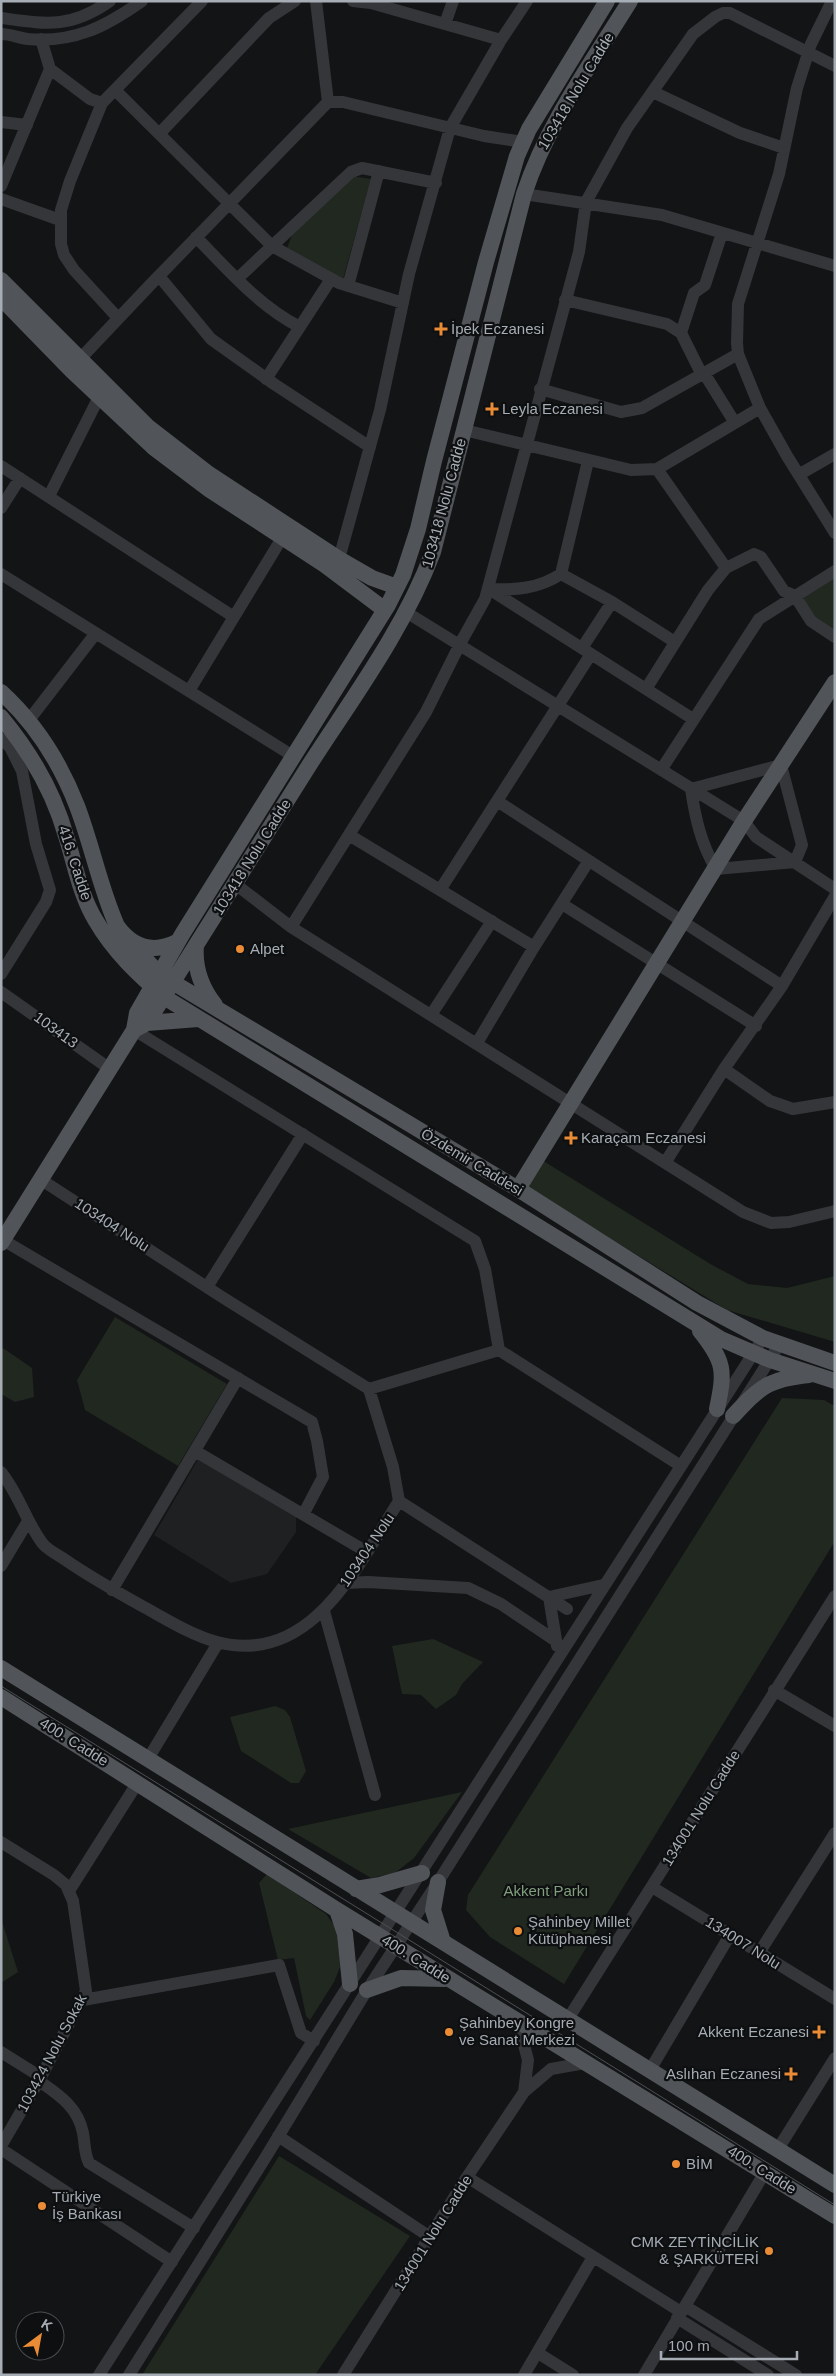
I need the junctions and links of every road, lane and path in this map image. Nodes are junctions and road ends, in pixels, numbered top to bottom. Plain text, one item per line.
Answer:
1 (142, 1) edge
2 (202, 1) edge
3 (295, 1) edge
4 (316, 1) edge
5 (353, 1) edge
6 (453, 1) edge
7 (528, 1) edge
8 (607, 1) edge
9 (630, 1) edge
10 (832, 1) edge
11 (102, 3) edge
12 (280, 4) edge
13 (1, 18) edge
14 (445, 24) junction
15 (1, 34) edge
16 (41, 38) junction
17 (501, 40) junction
18 (808, 52) junction
19 (835, 66) edge
20 (50, 69) junction
21 (115, 90) junction
22 (652, 92) junction
23 (328, 102) junction
24 (102, 103) junction
25 (1, 122) edge
26 (26, 125) junction
27 (450, 128) junction
28 (160, 133) junction
29 (523, 142) junction
30 (784, 148) junction
31 (379, 172) junction
32 (436, 183) junction
33 (1, 186) edge
34 (524, 194) junction
35 (1, 199) edge
36 (586, 202) junction
37 (230, 203) junction
38 (60, 220) junction
39 (722, 233) junction
40 (196, 237) junction
41 (758, 244) junction
42 (272, 246) junction
43 (835, 266) edge
44 (158, 276) junction
45 (237, 279) junction
46 (331, 279) junction
47 (1, 280) edge
48 (348, 286) junction
49 (1, 298) edge
50 (565, 300) junction
51 (403, 303) junction
52 (118, 318) junction
53 (300, 327) junction
54 (681, 333) junction
55 (738, 354) junction
56 (80, 359) junction
57 (703, 374) junction
58 (266, 379) junction
59 (540, 389) junction
60 (99, 397) junction
61 (760, 408) junction
62 (735, 423) junction
63 (464, 430) junction
64 (370, 447) junction
65 (527, 447) junction
66 (835, 454) edge
67 (588, 461) junction
68 (1, 466) edge
69 (657, 469) junction
70 (800, 474) junction
71 (20, 478) junction
72 (49, 496) junction
73 (1, 508) edge
74 (835, 533) edge
75 (282, 538) junction
76 (339, 559) junction
77 (726, 568) junction
78 (835, 571) edge
79 (1, 574) edge
80 (561, 574) junction
81 (397, 587) junction
82 (489, 589) junction
83 (795, 596) junction
84 (612, 602) junction
85 (385, 610) junction
86 (406, 612) junction
87 (234, 616) junction
88 (96, 633) junction
89 (835, 637) edge
90 (676, 642) junction
91 (459, 646) junction
92 (586, 651) junction
93 (835, 682) edge
94 (646, 689) junction
95 (189, 691) junction
96 (1, 692) edge
97 (558, 707) junction
98 (1, 717) edge
99 (694, 719) junction
100 (29, 720) junction
101 (1, 739) edge
102 (293, 756) junction
103 (781, 765) junction
104 (660, 770) junction
105 (691, 788) junction
106 (497, 801) junction
107 (744, 821) junction
108 (349, 835) junction
109 (588, 862) junction
110 (795, 862) junction
111 (716, 869) junction
112 (234, 883) junction
113 (835, 889) edge
114 (440, 890) junction
115 (835, 896) edge
116 (562, 904) junction
117 (492, 921) junction
118 (684, 921) junction
119 (291, 927) junction
120 (125, 937) junction
121 (177, 942) junction
122 (196, 945) junction
123 (534, 947) junction
124 (657, 964) junction
125 (133, 970) junction
126 (1, 974) edge
127 (161, 980) junction
128 (782, 986) junction
129 (1, 992) edge
130 (164, 997) junction
131 (141, 1005) junction
132 (431, 1015) junction
133 (230, 1018) junction
134 (198, 1019) junction
135 (141, 1026) junction
136 (756, 1026) junction
137 (477, 1044) junction
138 (110, 1069) junction
139 (724, 1069) junction
140 (835, 1102) edge
141 (571, 1104) junction
142 (303, 1134) junction
143 (665, 1163) junction
144 (40, 1179) junction
145 (518, 1189) junction
146 (835, 1211) edge
147 (2, 1241) edge
148 (207, 1287) junction
149 (692, 1321) junction
150 (763, 1338) junction
151 (778, 1345) junction
152 (499, 1350) junction
153 (754, 1354) junction
154 (770, 1360) junction
155 (835, 1363) edge
156 (815, 1375) junction
157 (238, 1378) junction
158 (835, 1381) edge
159 (369, 1389) junction
160 (717, 1409) junction
161 (733, 1416) junction
162 (195, 1451) junction
163 (681, 1466) junction
164 (1, 1472) edge
165 (400, 1502) junction
166 (304, 1513) junction
167 (28, 1521) junction
168 (367, 1552) junction
169 (1, 1566) edge
170 (347, 1583) junction
171 (603, 1585) junction
172 (112, 1590) junction
173 (835, 1596) edge
174 (549, 1597) junction
175 (566, 1609) dead end
176 (324, 1611) junction
177 (556, 1641) junction
178 (218, 1643) junction
179 (559, 1657) junction
180 (1, 1668) edge
181 (774, 1690) junction
182 (1, 1697) edge
183 (835, 1726) edge
184 (148, 1758) junction
185 (138, 1782) junction
186 (375, 1795) dead end
187 (835, 1833) edge
188 (1, 1842) edge
189 (422, 1872) junction
190 (438, 1882) junction
191 (652, 1886) junction
192 (356, 1889) junction
193 (69, 1891) junction
194 (337, 1910) junction
195 (395, 1913) junction
196 (411, 1923) junction
197 (730, 1935) junction
198 (379, 1937) junction
199 (443, 1942) junction
200 (395, 1946) junction
201 (759, 1953) junction
202 (449, 1980) junction
203 (350, 1984) junction
204 (367, 1990) junction
205 (835, 1999) edge
206 (83, 2000) junction
207 (568, 2020) junction
208 (518, 2022) junction
209 (314, 2041) junction
210 (1, 2052) edge
211 (835, 2058) edge
212 (585, 2063) junction
213 (650, 2070) junction
214 (40, 2079) junction
215 (524, 2092) junction
216 (278, 2136) junction
217 (1, 2147) edge
218 (778, 2150) junction
219 (765, 2172) junction
220 (467, 2177) junction
221 (835, 2185) edge
222 (835, 2216) edge
223 (194, 2228) junction
224 (430, 2237) junction
225 (593, 2258) junction
226 (172, 2262) junction
227 (681, 2312) junction
228 (538, 2352) junction
229 (99, 2375) edge
230 (128, 2375) edge
231 (343, 2375) edge
232 (524, 2375) edge
233 (573, 2375) edge
234 (644, 2375) edge
235 (768, 2375) edge
236 (796, 2375) edge

1 - 16 street
2 - 21 street
3 - 12 street
4 - 23 street
5 - 14 street
6 - 14 street
7 - 17 street
8 - 29 main road
9 - 34 main road, 103418 Nolu Cadde
10 - 18 street
11 - 13 street
12 - 28 street
14 - 17 street
15 - 16 street
16 - 20 street
17 - 27 street
18 - 19 street
18 - 22 street
18 - 30 street
20 - 24 street
20 - 26 street
21 - 24 street
21 - 28 street
22 - 30 street
22 - 36 street
23 - 27 street
23 - 37 street
24 - 38 street
25 - 26 street
26 - 33 street
27 - 29 street
27 - 32 street
28 - 37 street
29 - 81 main road
30 - 41 street
31 - 32 street
31 - 42 street
31 - 48 street
32 - 51 street
34 - 36 street
34 - 63 main road, 103418 Nolu Cadde
35 - 38 street
36 - 39 street
36 - 50 street
37 - 40 street
37 - 42 street
38 - 52 street
39 - 41 street
39 - 54 street
40 - 44 street
40 - 45 street
41 - 43 street
41 - 55 street
42 - 45 street
42 - 46 street
44 - 52 street
44 - 58 street
45 - 53 street
46 - 48 street
46 - 53 street
47 - 56 main road
48 - 51 street
49 - 60 main road
50 - 54 street
50 - 59 street
51 - 64 street
52 - 56 street
53 - 58 street
54 - 57 street
55 - 57 street
55 - 61 street
56 - 76 main road
57 - 59 street
57 - 62 street
58 - 64 street
59 - 65 street
60 - 72 street
60 - 75 main road
61 - 62 street
61 - 70 street
62 - 69 street
63 - 65 street
63 - 86 main road, 103418 Nolu Cadde
64 - 76 street
65 - 67 street
65 - 82 street
66 - 70 street
67 - 69 street
67 - 80 street
68 - 71 street
69 - 77 street
70 - 74 street
71 - 72 street
71 - 73 street
72 - 87 street
75 - 85 main road
75 - 87 street
76 - 81 main road
77 - 83 street
77 - 90 street
78 - 83 street
79 - 88 street
80 - 82 street
80 - 84 street
81 - 85 main road
82 - 91 street
82 - 92 street
83 - 89 street
83 - 99 street
84 - 90 street
84 - 92 street
85 - 102 main road
86 - 91 street
86 - 112 main road, 103418 Nolu Cadde
87 - 95 street
88 - 95 street
88 - 100 street
90 - 94 street
91 - 97 street
91 - 108 street
92 - 94 street
92 - 97 street
93 - 103 main road
94 - 99 street
95 - 102 street
96 - 100 main road, Özdemir Caddesi
97 - 104 street
97 - 106 street
98 - 125 main road, 416. Cadde
99 - 104 street
100 - 120 main road, Özdemir Caddesi
101 - 126 street
102 - 121 main road
103 - 105 street
103 - 107 main road
103 - 110 street
104 - 105 street
105 - 107 street
105 - 111 street
106 - 109 street
106 - 114 street
107 - 110 street
107 - 111 main road
108 - 114 street
108 - 119 street
109 - 116 street
109 - 118 street
110 - 111 street
110 - 113 street
111 - 118 main road
112 - 119 street
112 - 122 main road, 103418 Nolu Cadde
114 - 117 street
115 - 128 street
116 - 123 street
116 - 124 street
117 - 123 street
117 - 132 street
118 - 124 main road
118 - 128 street
119 - 132 street
120 - 121 main road
120 - 127 main road, Özdemir Caddesi
121 - 127 main road
122 - 127 main road, 103418 Nolu Cadde
122 - 133 main road
123 - 137 street
124 - 136 street
124 - 141 main road
125 - 127 main road, 416. Cadde
125 - 131 main road
127 - 130 main road, 103418 Nolu Cadde
127 - 131 main road
127 - 133 main road, Özdemir Caddesi
128 - 136 street
129 - 138 street, 103413
130 - 134 main road, Özdemir Caddesi
130 - 135 main road, 103418 Nolu Cadde
131 - 135 main road
132 - 137 street
133 - 145 main road, Özdemir Caddesi
134 - 135 main road
134 - 149 main road, Özdemir Caddesi
135 - 138 main road, 103418 Nolu Cadde
135 - 142 street
136 - 139 street
137 - 141 street
138 - 144 main road, 103418 Nolu Cadde
139 - 140 street
139 - 143 street
141 - 143 street
141 - 145 main road
142 - 148 street
142 - 152 street
143 - 146 street
144 - 147 main road, 103418 Nolu Cadde
144 - 148 street, 103404 Nolu
145 - 150 main road, Özdemir Caddesi
147 - 157 street
148 - 159 street, 103404 Nolu
149 - 153 main road, Özdemir Caddesi
149 - 160 main road
150 - 151 main road, Özdemir Caddesi
150 - 153 street
151 - 154 street
151 - 155 main road, Özdemir Caddesi
152 - 159 street
152 - 163 street
153 - 154 main road, Özdemir Caddesi
153 - 160 street
154 - 156 main road, Özdemir Caddesi
154 - 161 street
156 - 158 main road, Özdemir Caddesi
156 - 161 main road
157 - 162 street
157 - 166 street
159 - 165 street, 103404 Nolu
160 - 163 street
161 - 190 street
162 - 166 street
162 - 172 street
163 - 171 street
164 - 167 street, 103404 Nolu
165 - 168 street, 103404 Nolu
165 - 174 street
166 - 168 street
167 - 169 street
167 - 172 street, 103404 Nolu
168 - 170 street, 103404 Nolu
170 - 176 street, 103404 Nolu
170 - 177 street
171 - 174 street
171 - 179 street
172 - 178 street, 103404 Nolu
173 - 181 street, 134001 Nolu Cadde
174 - 175 street
174 - 177 street
176 - 178 street, 103404 Nolu
176 - 186 street
177 - 179 street
178 - 184 street
179 - 189 street
180 - 184 main road, 400. Cadde
181 - 183 street
181 - 191 street, 134001 Nolu Cadde
182 - 185 main road, 400. Cadde
184 - 192 main road, 400. Cadde
185 - 193 street
185 - 194 main road, 400. Cadde
187 - 201 street
188 - 193 street
189 - 192 main road
189 - 195 street
190 - 196 street
190 - 199 main road
191 - 197 street, 134007 Nolu
191 - 207 street, 134001 Nolu Cadde
192 - 195 main road, 400. Cadde
193 - 206 street, 103424 Nolu Sokak
194 - 198 main road, 400. Cadde
194 - 203 main road
195 - 196 main road, 400. Cadde
195 - 198 street
196 - 199 main road, 400. Cadde
196 - 200 street
197 - 201 street, 134007 Nolu
197 - 213 street
198 - 200 main road, 400. Cadde
198 - 203 street
199 - 207 main road, 400. Cadde
200 - 202 main road, 400. Cadde
200 - 204 street
201 - 205 street, 134007 Nolu
202 - 204 main road
202 - 208 main road, 400. Cadde
203 - 209 street
204 - 216 street
206 - 209 street
206 - 214 street, 103424 Nolu Sokak
207 - 213 main road, 400. Cadde
208 - 212 main road, 400. Cadde
208 - 215 street, 134001 Nolu Cadde
209 - 223 street
210 - 214 street
211 - 218 street
212 - 215 street, 134001 Nolu Cadde
212 - 219 main road, 400. Cadde
213 - 218 main road, 400. Cadde
214 - 217 street, 103424 Nolu Sokak
214 - 223 street
215 - 220 street, 134001 Nolu Cadde
216 - 224 street
216 - 230 street
217 - 226 street
218 - 221 main road, 400. Cadde
219 - 222 main road, 400. Cadde
219 - 227 street
220 - 224 street, 134001 Nolu Cadde
220 - 225 street
223 - 226 street
224 - 231 street, 134001 Nolu Cadde
225 - 227 street
225 - 228 street
226 - 229 street
227 - 234 street
227 - 235 street
227 - 236 street
228 - 232 street
228 - 233 street

